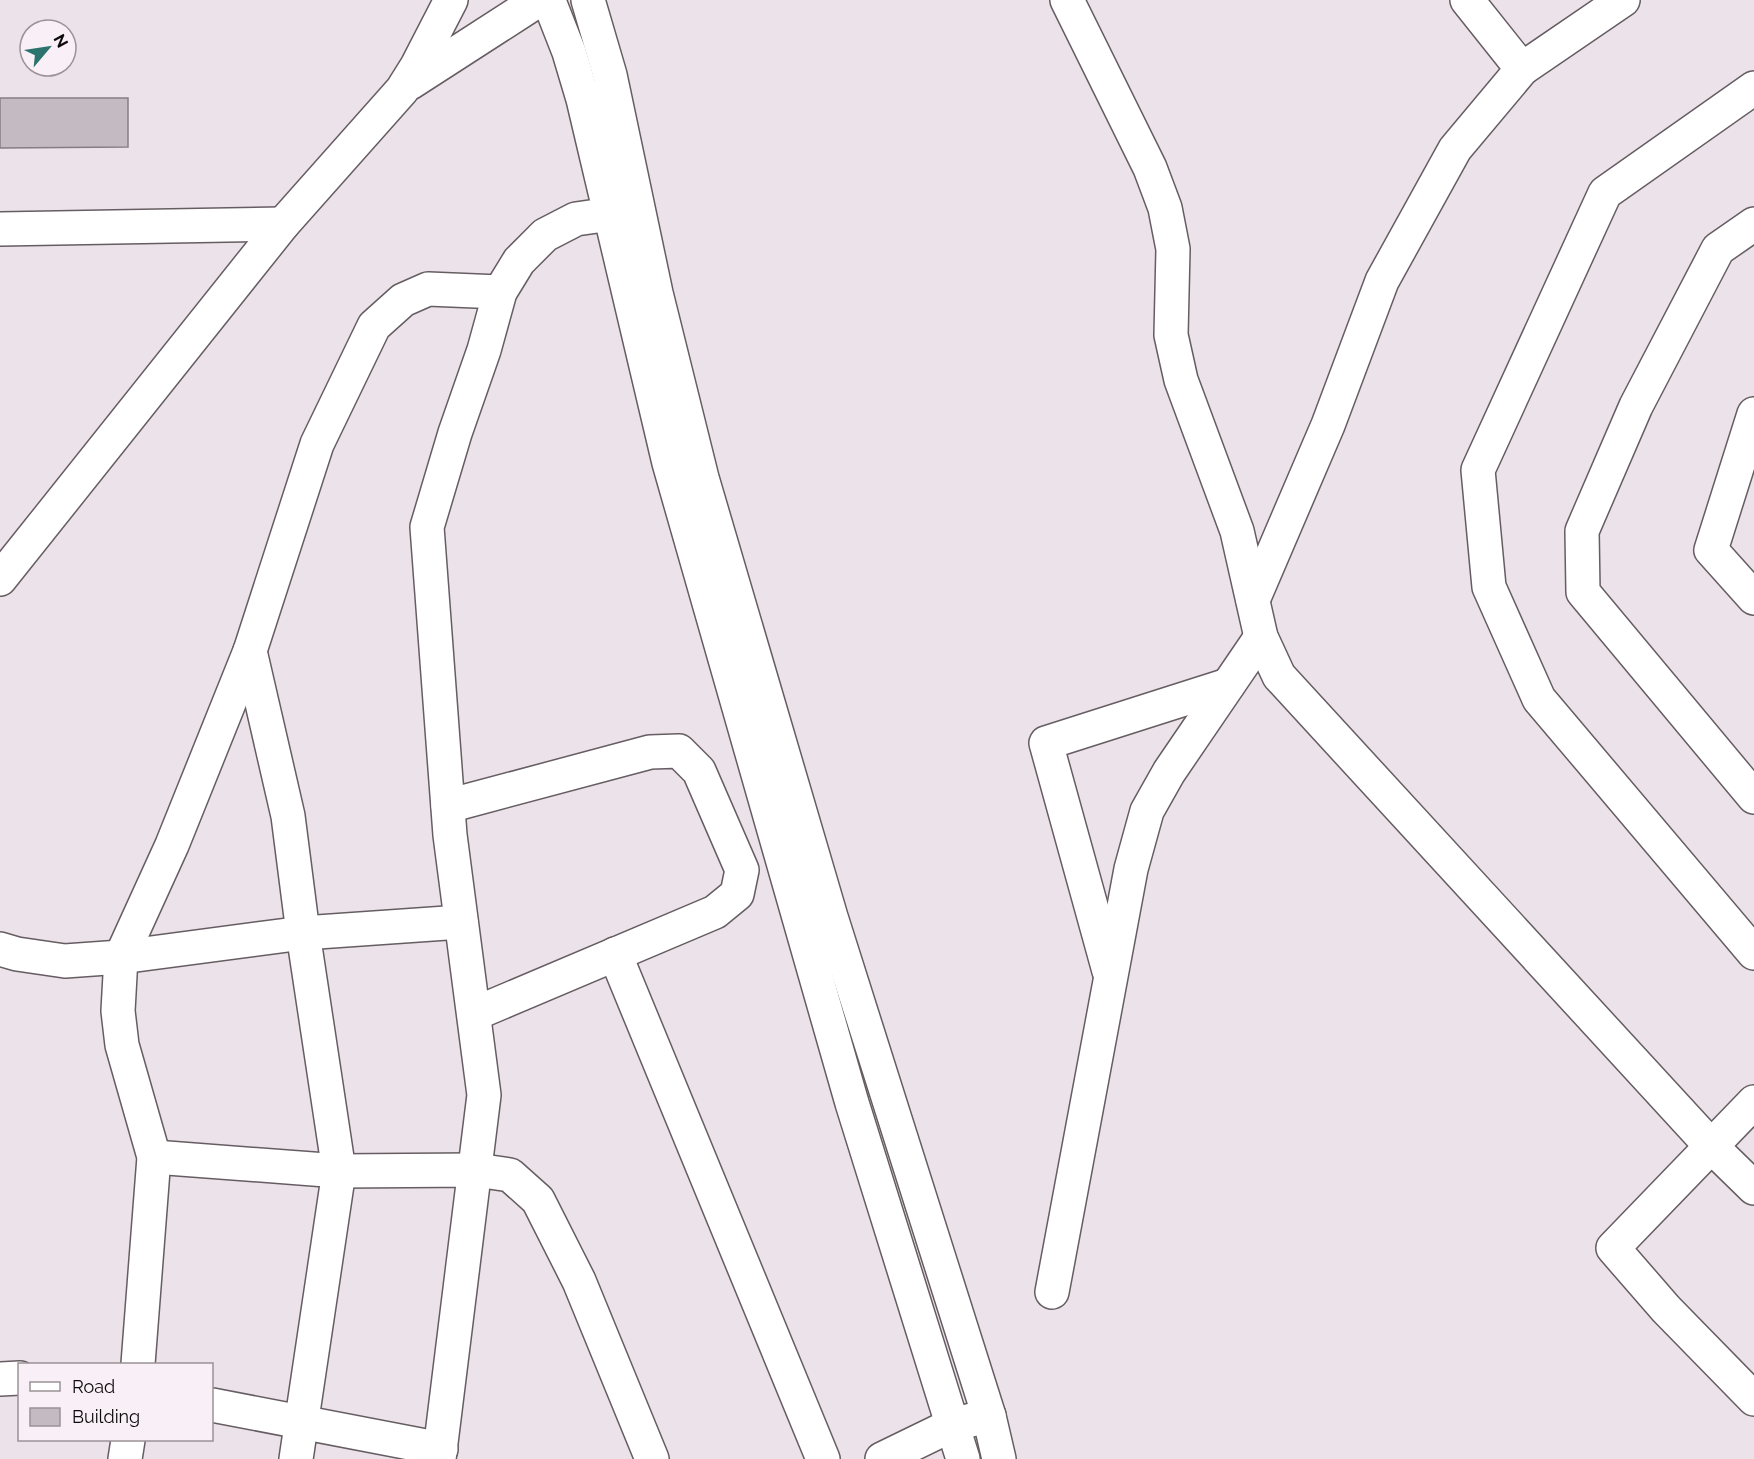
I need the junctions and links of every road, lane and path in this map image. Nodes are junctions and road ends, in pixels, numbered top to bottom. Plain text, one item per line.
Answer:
1 (451, 0) edge
2 (588, 0) edge
3 (1067, 0) edge
4 (1467, 0) edge
5 (1623, 0) edge
6 (538, 1) edge
7 (1522, 69) junction
8 (1754, 88) edge
9 (402, 90) junction
10 (611, 214) junction
11 (283, 224) junction
12 (1754, 224) edge
13 (0, 229) edge
14 (500, 292) junction
15 (1754, 414) edge
16 (0, 579) edge
17 (1754, 598) edge
18 (1253, 600) junction
19 (1262, 637) junction
20 (250, 651) junction
21 (1228, 685) junction
22 (1754, 797) edge
23 (448, 806) junction
24 (461, 922) junction
25 (303, 933) junction
26 (0, 949) edge
27 (1754, 953) edge
28 (615, 954) junction
29 (121, 957) junction
30 (1111, 978) junction
31 (474, 1014) junction
32 (1754, 1102) edge
33 (1711, 1146) junction
34 (154, 1157) junction
35 (476, 1170) junction
36 (339, 1171) junction
37 (1754, 1188) edge
38 (1052, 1292) dead end
39 (138, 1363) edge
40 (18, 1378) edge
41 (0, 1379) edge
42 (1754, 1399) edge
43 (213, 1405) edge
44 (989, 1416) junction
45 (301, 1423) junction
46 (954, 1424) junction
47 (128, 1441) edge
48 (440, 1454) edge
49 (124, 1459) edge
50 (296, 1459) edge
51 (652, 1459) edge
52 (823, 1459) edge
53 (882, 1459) edge
54 (963, 1459) edge
55 (999, 1459) edge

1 - 9 street
2 - 44 street
3 - 18 street
4 - 7 street
5 - 7 street
6 - 9 street
6 - 10 street
7 - 18 street
8 - 27 street
9 - 11 street
10 - 14 street
10 - 46 street
11 - 13 street
11 - 16 street
12 - 22 street
14 - 20 street
14 - 23 street
15 - 17 street
18 - 19 street
19 - 21 street
19 - 33 street
20 - 25 street
20 - 29 street
21 - 30 street
21 - 30 street
23 - 24 street
23 - 28 street
24 - 25 street
24 - 31 street
25 - 29 street
25 - 36 street
26 - 29 street
28 - 31 street
28 - 52 street
29 - 34 street
30 - 38 street
31 - 35 street
32 - 33 street
33 - 37 street
33 - 42 street
34 - 36 street
34 - 39 street
35 - 36 street
35 - 48 street
35 - 51 street
36 - 45 street
40 - 41 street
43 - 45 street
44 - 46 street
44 - 55 street
45 - 48 street
45 - 50 street
46 - 53 street
46 - 54 street
47 - 49 street

